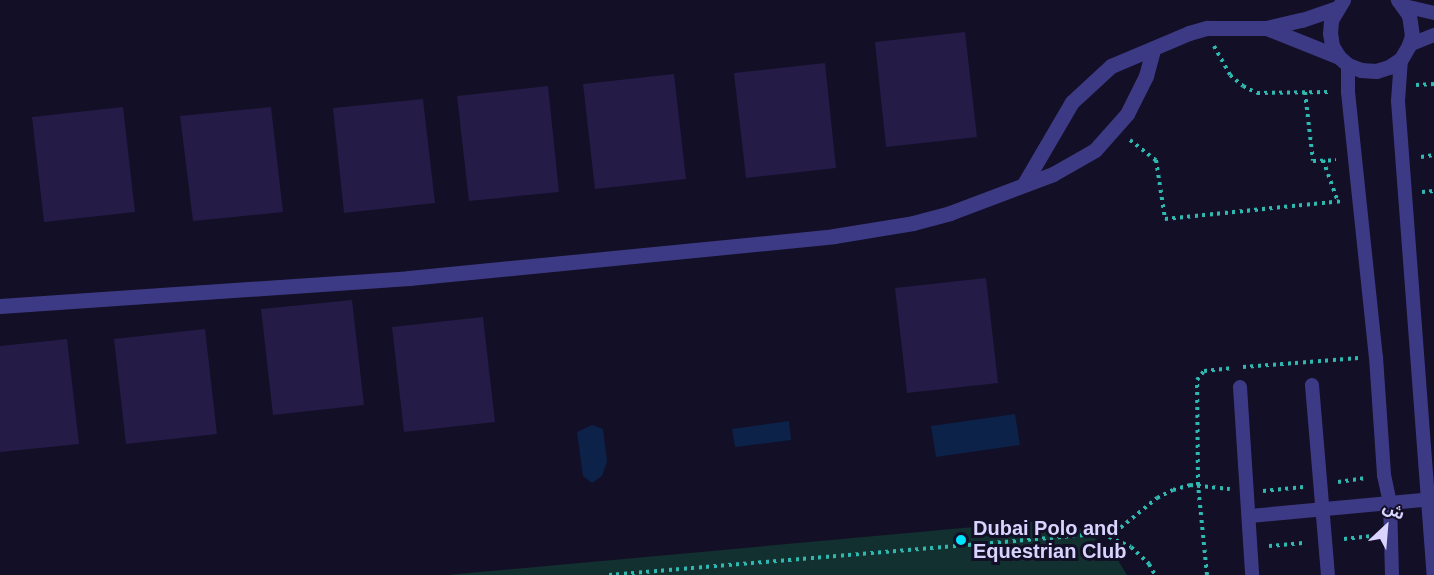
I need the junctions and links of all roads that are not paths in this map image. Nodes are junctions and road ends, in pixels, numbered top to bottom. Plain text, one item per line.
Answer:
1 (1401, 3) edge
2 (1339, 4) edge
3 (1434, 13) edge
4 (1266, 28) junction
5 (1434, 35) edge
6 (1154, 49) junction
7 (1405, 52) junction
8 (1344, 61) junction
9 (1024, 184) junction
10 (0, 306) edge
11 (1312, 385) dead end
12 (1240, 387) dead end
13 (1430, 499) edge
14 (1390, 503) junction
15 (1324, 509) junction
16 (1250, 516) junction
17 (1252, 575) edge
18 (1328, 575) edge
19 (1392, 575) edge
20 (1434, 575) edge

1 - 3 lane
1 - 7 street
2 - 4 street
2 - 8 street
4 - 6 street
4 - 8 street
5 - 7 lane
6 - 9 street
6 - 9 street
7 - 8 street
7 - 13 lane
8 - 14 lane
9 - 10 street
11 - 15 lane
12 - 16 lane
13 - 14 lane
13 - 20 lane
14 - 15 lane
14 - 19 lane
15 - 16 lane
15 - 18 lane
16 - 17 lane

